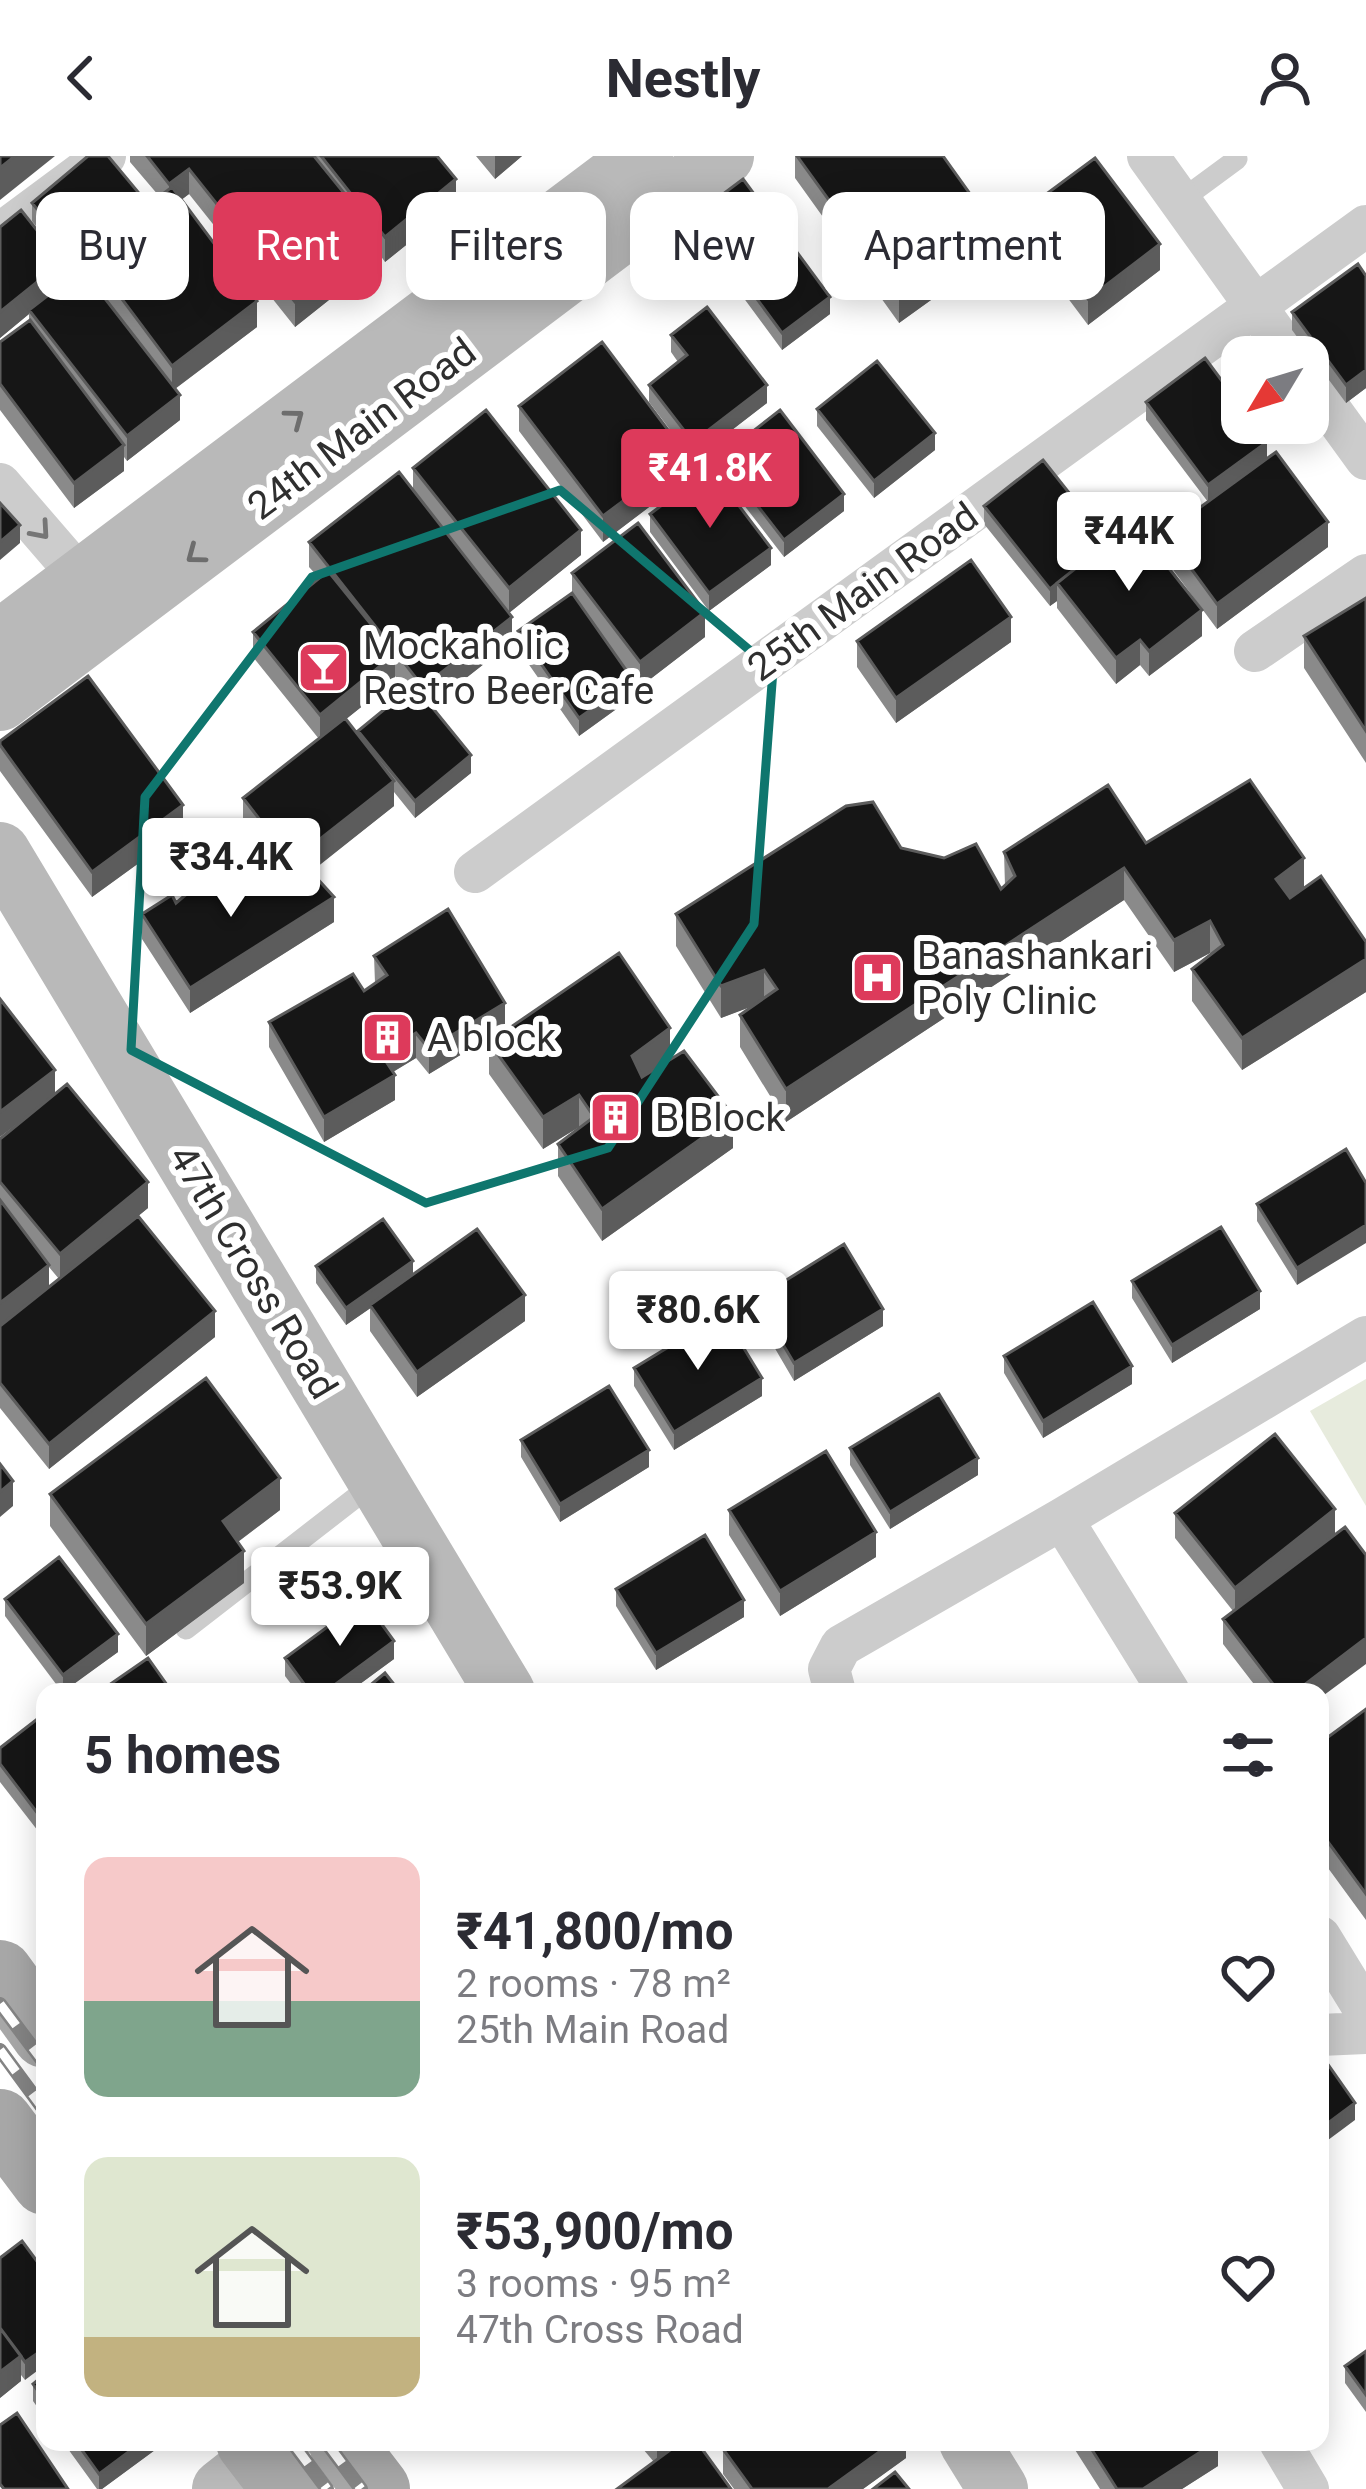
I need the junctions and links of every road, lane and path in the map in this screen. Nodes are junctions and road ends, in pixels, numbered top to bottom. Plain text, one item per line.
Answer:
1 (105, 156) edge
2 (1148, 156) edge
3 (1235, 156) edge
4 (730, 161) edge
5 (651, 180) edge
6 (1180, 201) junction
7 (1366, 226) edge
8 (0, 234) edge
9 (1256, 309) junction
10 (1276, 336) edge
11 (1329, 408) edge
12 (1366, 459) edge
13 (0, 484) edge
14 (1366, 575) edge
15 (82, 579) junction
16 (0, 640) edge
17 (1255, 650) dead end
18 (0, 701) edge
19 (0, 852) edge
20 (476, 872) dead end
21 (1366, 1336) edge
22 (378, 1480) junction
23 (1062, 1520) junction
24 (186, 1629) edge
25 (500, 1683) edge
26 (833, 1683) edge
27 (1163, 1683) edge
28 (1329, 1952) edge
29 (0, 1973) edge
30 (1366, 2012) edge
31 (36, 2023) edge
32 (1366, 2033) edge
33 (1329, 2035) edge
34 (974, 2451) edge
35 (1285, 2451) edge
36 (998, 2489) edge
37 (1308, 2489) edge

1 - 8 street
2 - 6 street
3 - 6 lane
4 - 5 main road, 24th Main Road
15 -> 5 main road, 24th Main Road
5 -> 18 main road, 24th Main Road
6 - 9 street
7 - 9 street, 25th Main Road
9 - 10 street
9 - 20 street, 25th Main Road
11 - 12 street
13 -> 15 street
14 - 17 street
15 - 16 main road, 24th Main Road
19 - 22 main road, 47th Cross Road
21 - 23 street
22 - 24 lane
22 - 25 main road, 47th Cross Road
23 - 26 street
23 - 27 street
28 - 30 street
29 - 31 main road
32 - 33 street
34 - 36 main road
35 - 37 street

